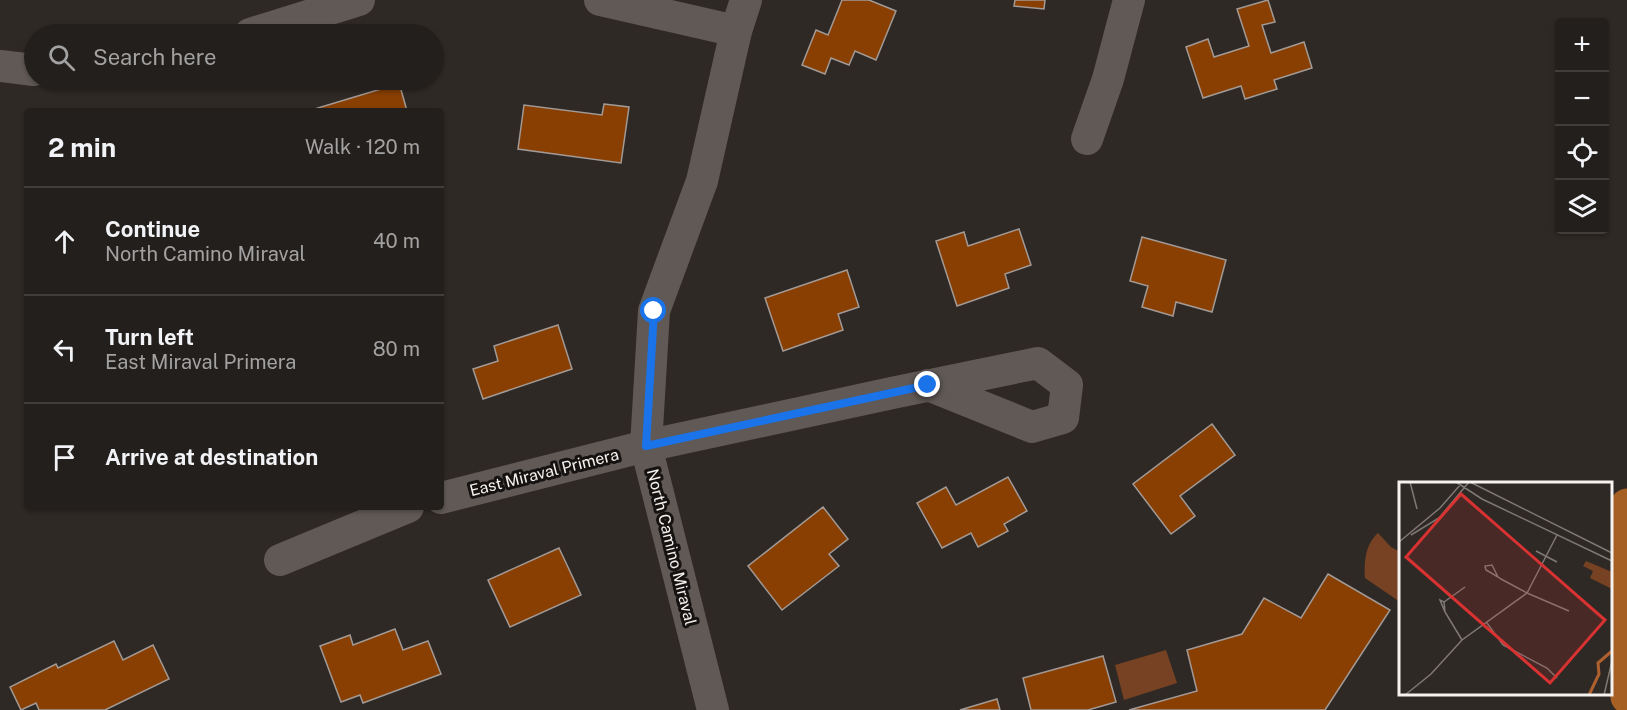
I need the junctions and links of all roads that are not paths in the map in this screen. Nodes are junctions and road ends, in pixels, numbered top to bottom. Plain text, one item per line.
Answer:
1 (359, 0) edge
2 (600, 0) edge
3 (746, 0) edge
4 (1129, 0) edge
5 (282, 24) edge
6 (736, 31) junction
7 (0, 66) edge
8 (24, 69) edge
9 (1087, 139) dead end
10 (928, 385) dead end
11 (646, 446) junction
12 (444, 497) edge
13 (1627, 505) edge
14 (401, 510) edge
15 (280, 560) dead end
16 (1627, 697) edge
17 (713, 710) edge

1 - 5 street
2 - 6 street
3 - 6 street, North Camino Miraval
4 - 9 street
6 - 11 street, North Camino Miraval
7 - 8 street
10 - 11 street, East Miraval Primera
11 - 12 street, East Miraval Primera
11 - 17 street, North Camino Miraval
13 - 16 main road
14 - 15 street

